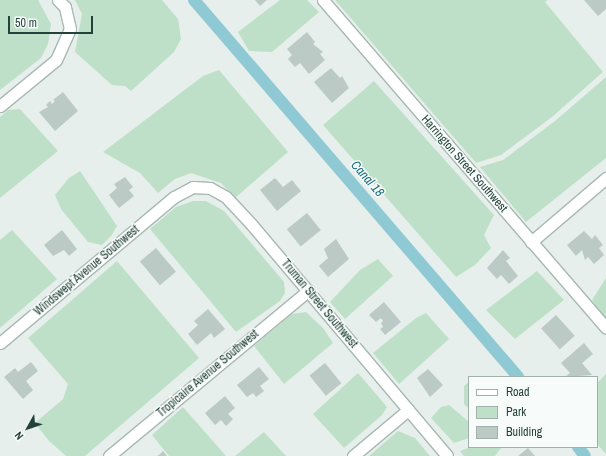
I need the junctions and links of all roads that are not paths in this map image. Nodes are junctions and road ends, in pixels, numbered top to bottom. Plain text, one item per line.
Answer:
1 (58, 0) edge
2 (323, 0) edge
3 (0, 106) edge
4 (606, 178) edge
5 (174, 197) joint
6 (531, 242) junction
7 (308, 291) junction
8 (606, 328) edge
9 (0, 343) edge
10 (408, 410) junction
11 (109, 456) edge
12 (353, 456) edge
13 (447, 456) edge

1 - 3 street
2 - 6 street, Harrington Street Southwest
4 - 6 street
5 - 7 street, Truman Street Southwest
5 - 9 street, Windswept Avenue Southwest
6 - 8 street, Harrington Street Southwest
7 - 10 street, Truman Street Southwest
7 - 11 street, Tropicaire Avenue Southwest
10 - 12 street
10 - 13 street, Truman Street Southwest

